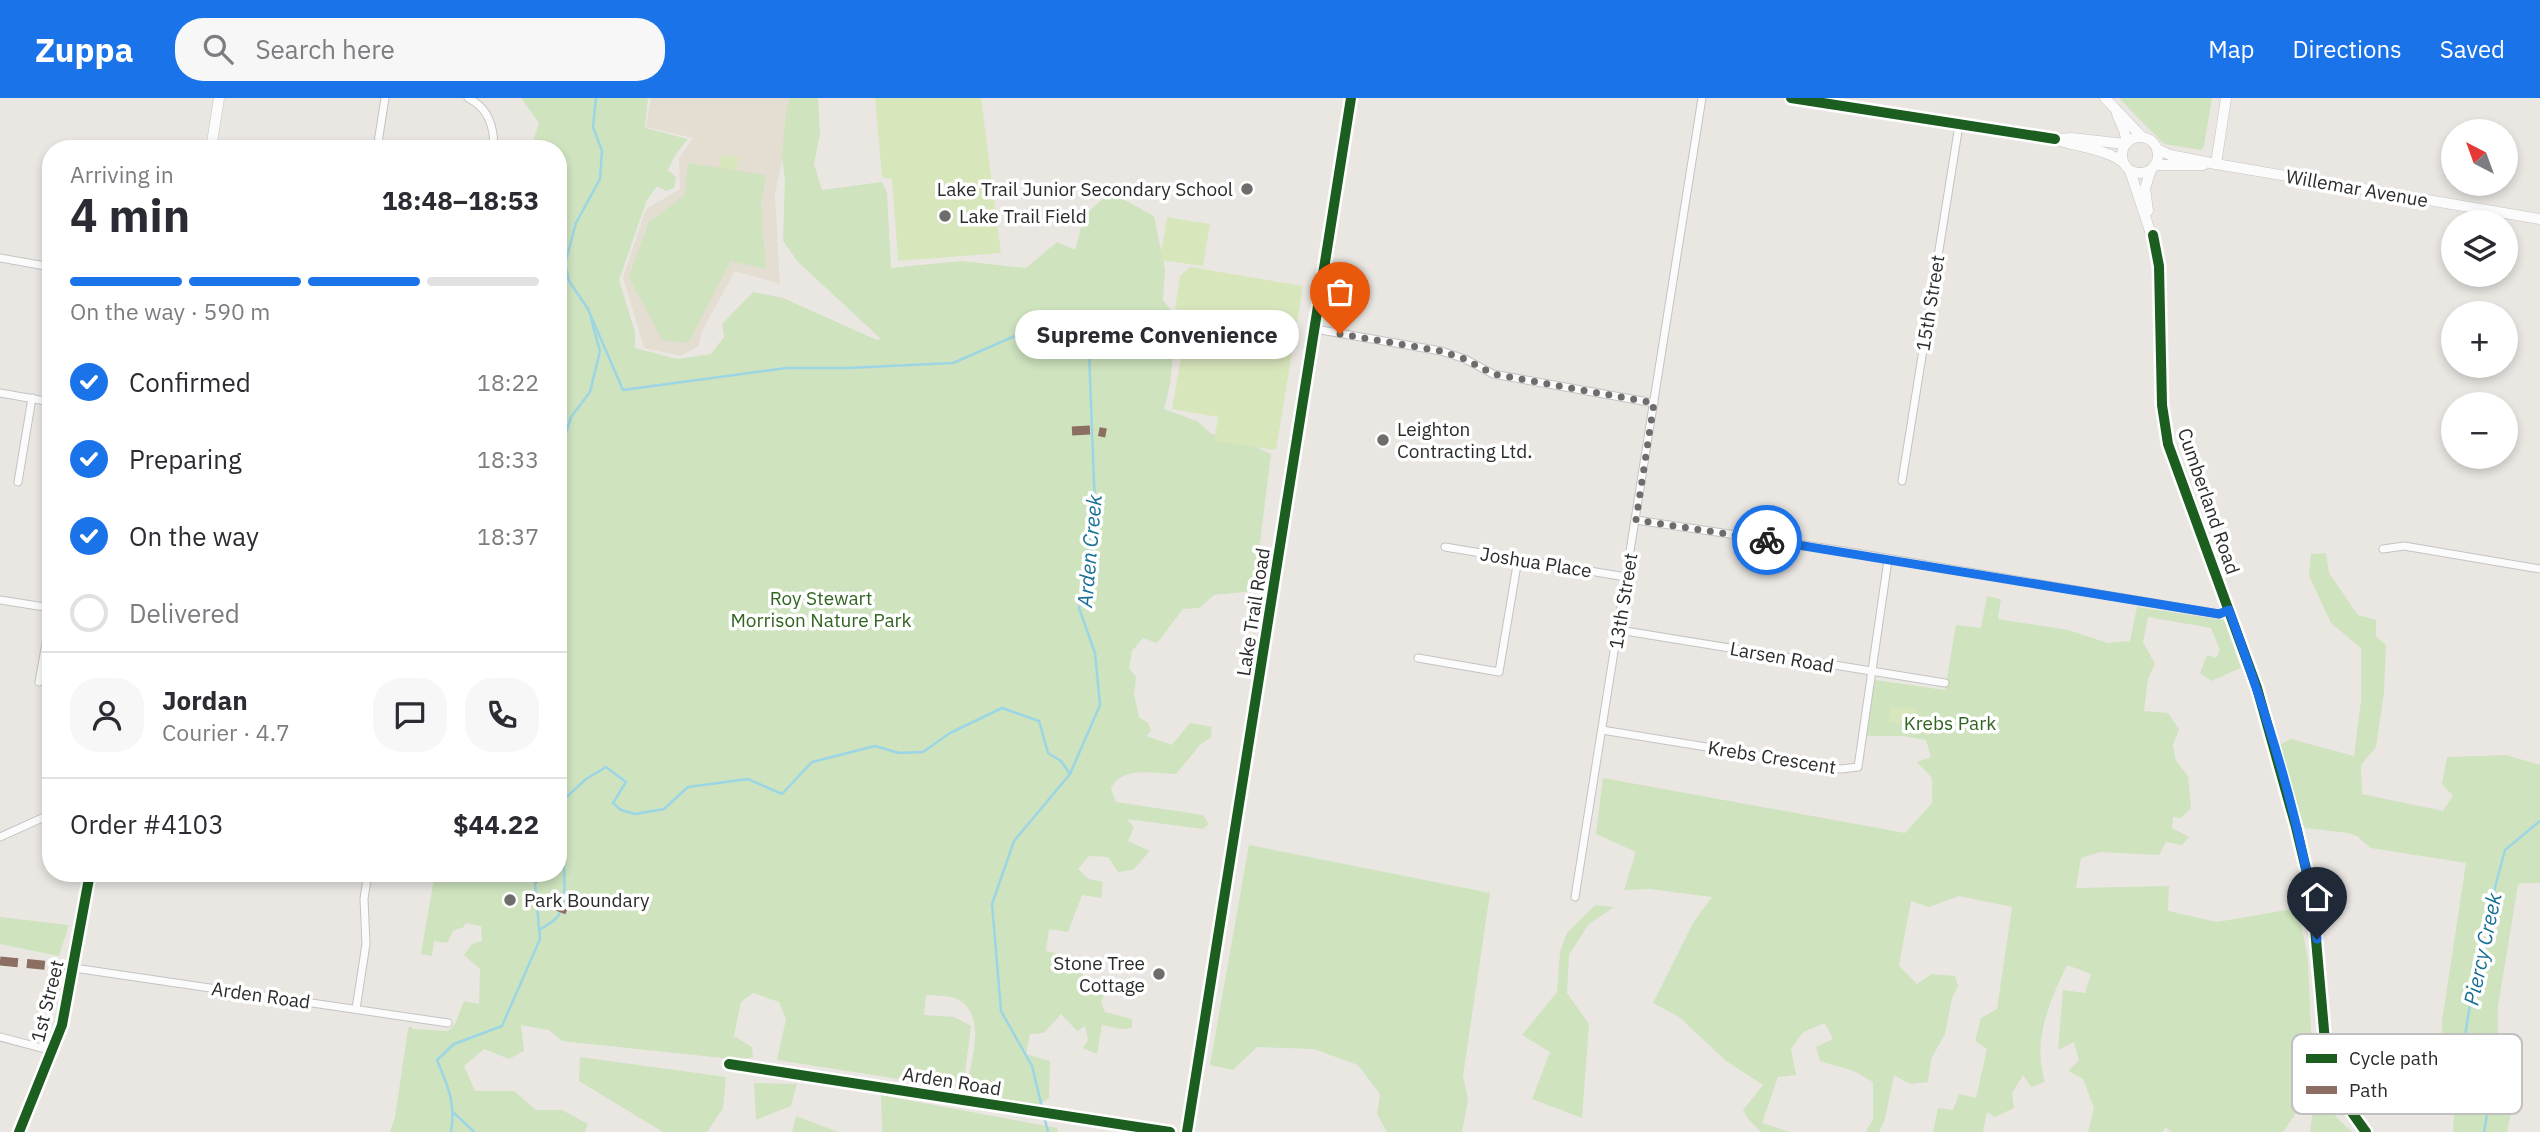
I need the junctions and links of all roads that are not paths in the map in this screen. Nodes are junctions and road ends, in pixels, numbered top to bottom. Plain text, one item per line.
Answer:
1 (219, 98) edge
2 (385, 98) edge
3 (1351, 98) edge
4 (1702, 98) edge
5 (1791, 98) edge
6 (2226, 98) edge
7 (475, 99) edge
8 (2108, 101) edge
9 (1958, 125) junction
10 (2143, 137) junction
11 (2054, 139) junction
12 (212, 140) edge
13 (378, 140) edge
14 (494, 140) edge
15 (2126, 143) junction
16 (2157, 149) junction
17 (2123, 162) junction
18 (2216, 164) junction
19 (2153, 168) junction
20 (2130, 171) junction
21 (2540, 219) edge
22 (2153, 235) junction
23 (0, 258) edge
24 (42, 265) edge
25 (1315, 329) junction
26 (0, 393) edge
27 (32, 398) junction
28 (42, 400) edge
29 (1654, 403) junction
30 (1902, 481) dead end
31 (18, 482) dead end
32 (1636, 520) junction
33 (1446, 547) dead end
34 (2383, 549) dead end
35 (1518, 559) junction
36 (1888, 560) junction
37 (2540, 569) edge
38 (1626, 577) junction
39 (0, 600) edge
40 (42, 607) edge
41 (2229, 610) junction
42 (1619, 630) junction
43 (1418, 658) dead end
44 (42, 665) edge
45 (1871, 672) junction
46 (39, 682) dead end
47 (1945, 683) dead end
48 (1602, 730) junction
49 (42, 818) edge
50 (0, 837) edge
51 (88, 882) edge
52 (366, 882) edge
53 (1575, 897) dead end
54 (74, 968) junction
55 (356, 1009) junction
56 (448, 1023) dead end
57 (2324, 1034) edge
58 (0, 1037) edge
59 (53, 1051) junction
60 (729, 1064) dead end
61 (2352, 1114) edge
62 (19, 1132) edge
63 (1170, 1132) edge
64 (1188, 1132) edge
65 (2366, 1132) edge

1 - 12 street
2 - 13 street
3 - 25 street, Lake Trail Road
4 - 29 street, 13th Street
5 - 9 street
6 - 18 street
7 - 14 street
8 - 10 street
8 - 15 street
9 - 11 street
9 - 30 street, 15th Street
10 - 15 street
10 - 16 street
11 - 15 street
11 - 17 street
15 - 17 street
16 - 18 street, Willemar Avenue
16 - 19 street
17 - 20 street
18 - 19 street, Willemar Avenue
18 - 21 street, Willemar Avenue
19 - 20 street
19 - 22 street, Cumberland Road
20 - 22 street, Cumberland Road
22 - 41 street, Cumberland Road
23 - 24 street
25 - 29 street
25 - 64 street, Lake Trail Road
26 - 27 street
27 - 28 street
27 - 31 street
29 - 32 street, 13th Street
32 - 36 street
32 - 38 street, 13th Street
33 - 35 street, Joshua Place
34 - 37 street
35 - 38 street, Joshua Place
35 - 43 street
36 - 41 street
36 - 45 street, Krebs Crescent
38 - 42 street, 13th Street
39 - 40 street
41 - 57 street, Cumberland Road
42 - 45 street, Larsen Road
42 - 48 street, 13th Street
44 - 46 street
45 - 47 street, Larsen Road
45 - 48 street, Krebs Crescent
48 - 53 street, 13th Street
49 - 50 street
51 - 54 street, 1st Street
52 - 55 street
54 - 55 street, Arden Road
54 - 59 street, 1st Street
55 - 56 street, Arden Road
58 - 59 street
59 - 62 street, 1st Street
60 - 63 street, Arden Road
61 - 65 street, Cumberland Road

